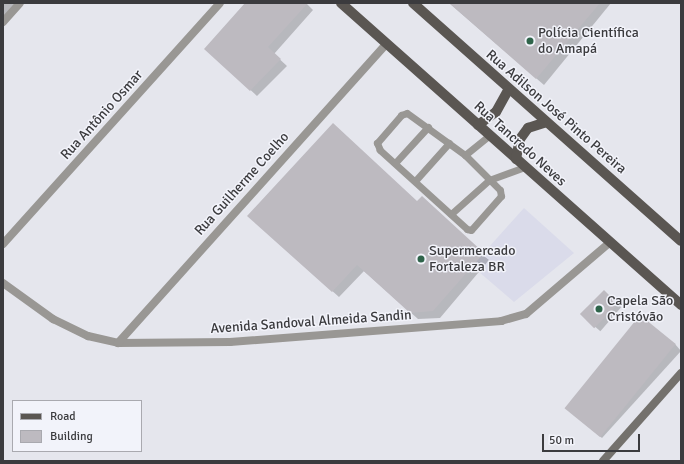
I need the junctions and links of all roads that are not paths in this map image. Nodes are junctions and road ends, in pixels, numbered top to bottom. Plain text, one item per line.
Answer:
1 (20, 3) edge
2 (220, 3) edge
3 (341, 3) edge
4 (413, 3) edge
5 (3, 22) edge
6 (386, 44) junction
7 (508, 90) junction
8 (546, 122) junction
9 (478, 125) junction
10 (428, 127) junction
11 (490, 135) junction
12 (449, 143) junction
13 (464, 155) junction
14 (516, 159) junction
15 (395, 163) junction
16 (524, 167) junction
17 (489, 180) junction
18 (415, 181) junction
19 (451, 214) junction
20 (681, 241) edge
21 (609, 243) junction
22 (3, 244) edge
23 (3, 283) edge
24 (681, 305) edge
25 (118, 343) junction
26 (681, 374) edge
27 (603, 461) edge

1 - 5 street
2 - 22 street, Rua Antônio Osmar
3 - 6 main road, Rua Tancredo Neves
4 - 7 main road, Rua Adilson José Pinto Pereira
6 - 9 main road, Rua Tancredo Neves
6 - 25 street, Rua Guilherme Coelho
7 - 8 main road, Rua Adilson José Pinto Pereira
7 - 9 main road
8 - 14 main road
8 - 20 main road, Rua Adilson José Pinto Pereira
9 - 11 main road, Rua Tancredo Neves
10 - 12 lane
10 - 15 lane
10 - 15 lane
11 - 13 lane
11 - 14 main road, Rua Tancredo Neves
12 - 13 lane
12 - 18 lane
13 - 17 lane
14 - 16 main road, Rua Tancredo Neves
15 - 18 lane
16 - 17 lane
16 - 21 main road, Rua Tancredo Neves
17 - 19 lane
17 - 19 lane
18 - 19 lane
21 - 24 main road, Rua Tancredo Neves
21 - 25 street, Avenida Sandoval Almeida Sandin
23 - 25 street, Avenida Sandoval Almeida Sandin
26 - 27 street

